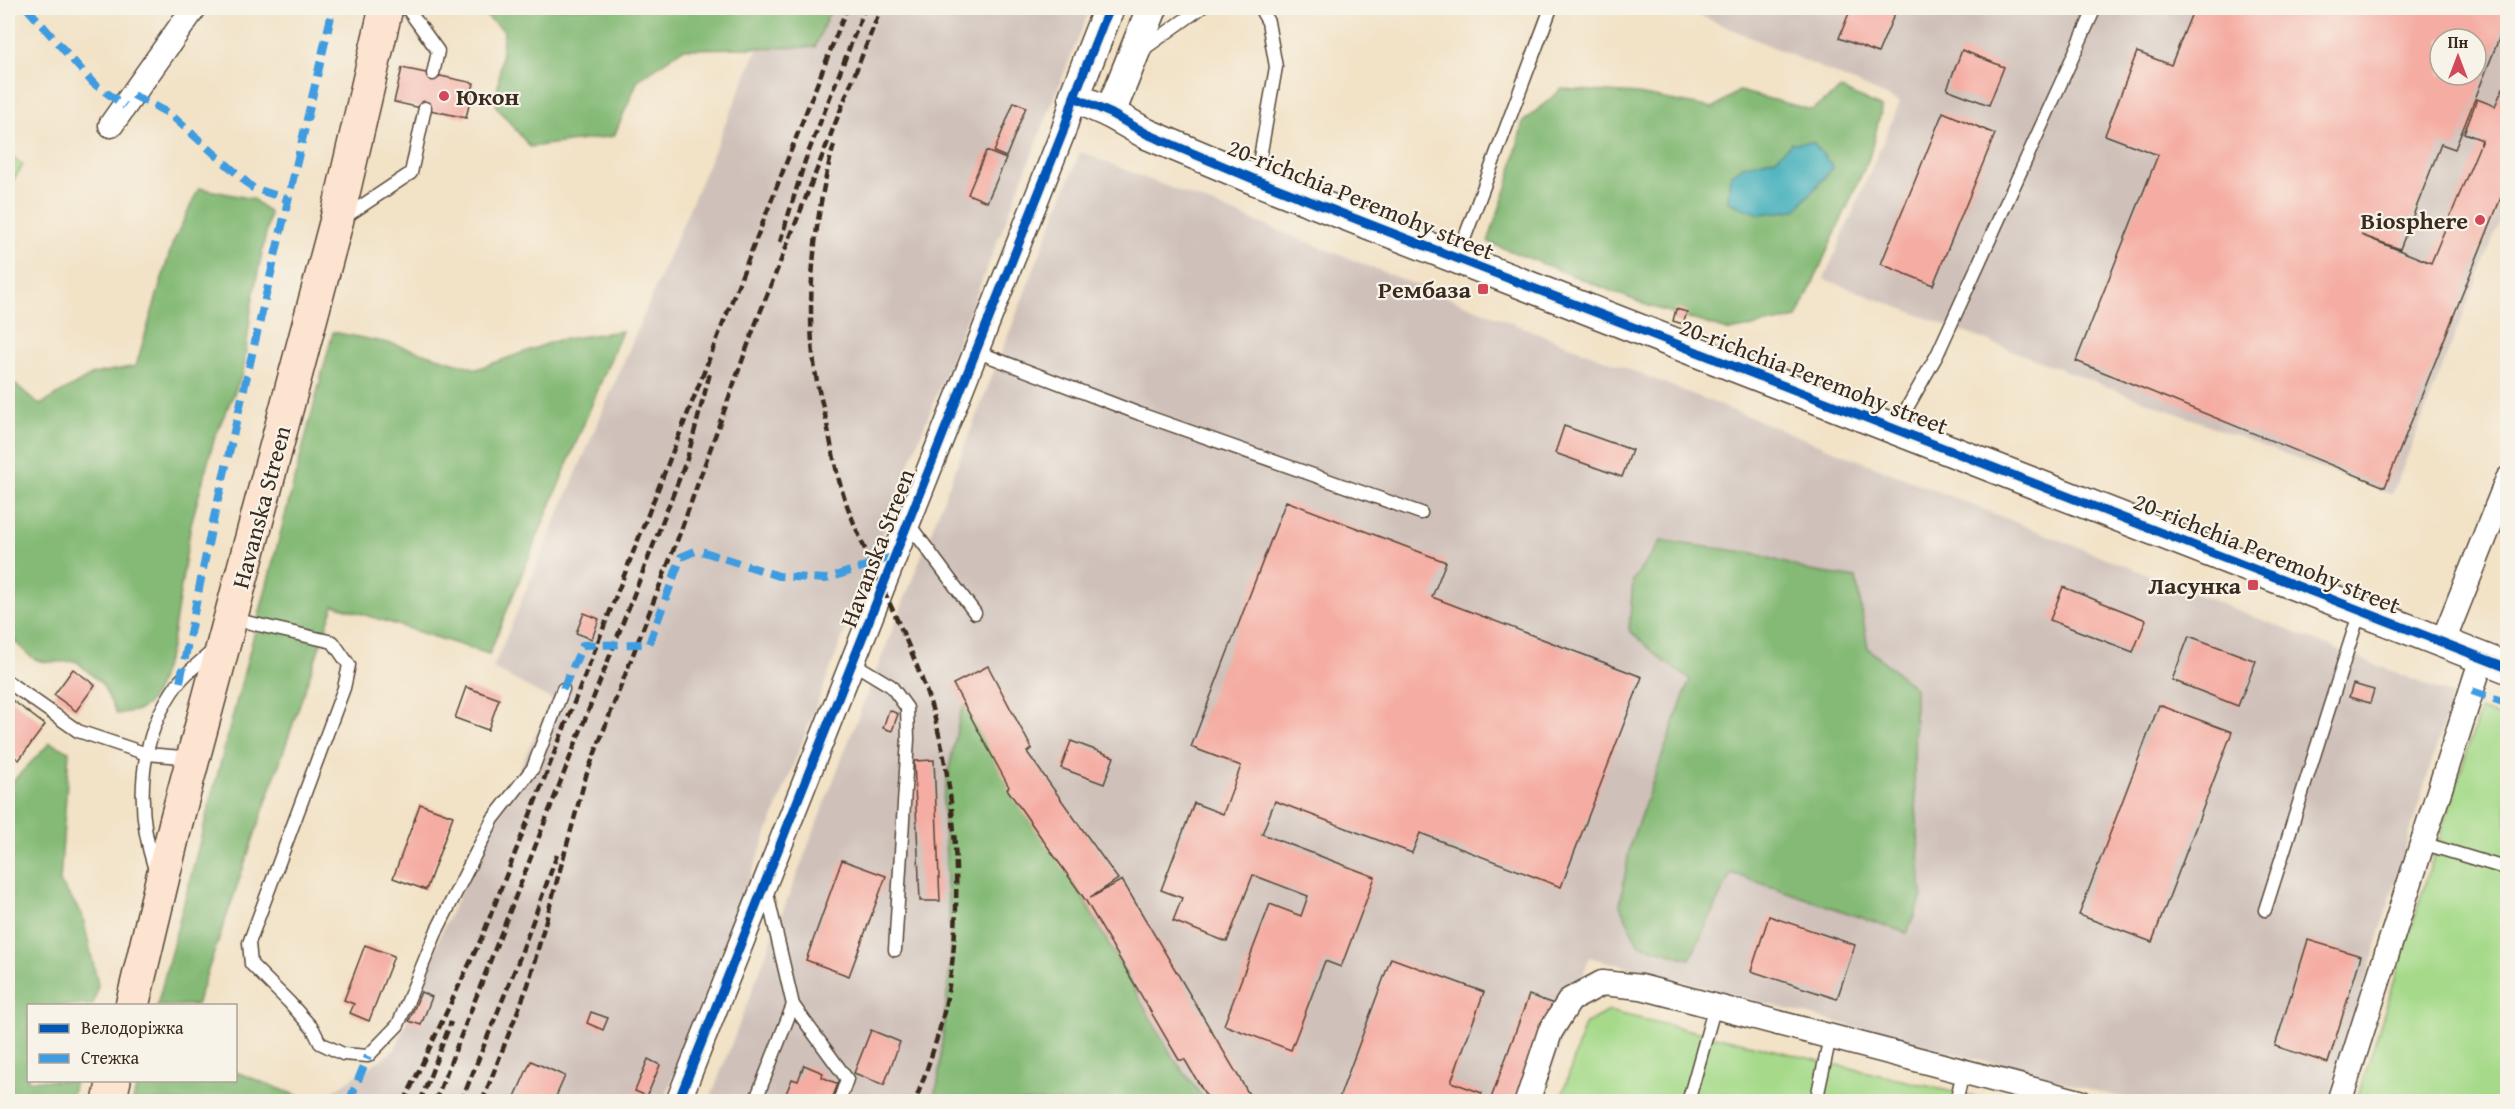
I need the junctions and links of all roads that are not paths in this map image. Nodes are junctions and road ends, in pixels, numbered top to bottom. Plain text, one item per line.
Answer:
1 (194, 8) edge
2 (386, 8) edge
3 (407, 8) edge
4 (1109, 8) edge
5 (1152, 8) edge
6 (1201, 8) edge
7 (1260, 8) edge
8 (1551, 8) edge
9 (2095, 8) edge
10 (1132, 57) junction
11 (433, 75) dead end
12 (1074, 97) junction
13 (425, 108) dead end
14 (1110, 113) junction
15 (111, 125) dead end
16 (1256, 180) junction
17 (336, 223) junction
18 (1457, 258) junction
19 (975, 351) junction
20 (1895, 429) junction
21 (2508, 479) edge
22 (1421, 513) dead end
23 (908, 523) junction
24 (2360, 611) junction
25 (975, 614) dead end
26 (229, 628) junction
27 (2442, 644) junction
28 (853, 663) junction
29 (2495, 663) edge
30 (8, 682) edge
31 (562, 689) dead end
32 (147, 754) junction
33 (194, 758) junction
34 (2422, 843) junction
35 (2508, 869) edge
36 (765, 882) junction
37 (161, 887) junction
38 (2265, 910) dead end
39 (895, 950) dead end
40 (132, 1004) edge
41 (793, 1005) junction
42 (1715, 1006) junction
43 (1830, 1037) junction
44 (1963, 1072) junction
45 (114, 1082) edge
46 (109, 1101) edge
47 (678, 1101) edge
48 (754, 1101) edge
49 (839, 1101) edge
50 (1527, 1101) edge
51 (1689, 1101) edge
52 (1816, 1101) edge
53 (1956, 1101) edge
54 (2080, 1101) edge
55 (2339, 1101) edge

1 - 15 street
2 - 17 main road, Havanska Streen
3 - 11 lane
4 - 12 street, Havanska Streen
5 - 10 street
6 - 10 lane
7 - 16 lane
8 - 18 lane
9 - 20 lane
10 - 14 street
12 - 14 street, 20-richchia Peremohy street
12 - 19 street, Havanska Streen
13 - 17 lane
14 - 16 street, 20-richchia Peremohy street
16 - 18 street, 20-richchia Peremohy street
17 - 26 main road, Havanska Streen
18 - 20 street, 20-richchia Peremohy street
19 - 22 lane
19 - 23 street, Havanska Streen
20 - 24 street, 20-richchia Peremohy street
21 - 27 street
23 - 25 lane
23 - 28 street, Havanska Streen
24 - 27 street, 20-richchia Peremohy street
24 - 38 lane
26 - 31 lane
26 - 32 lane
26 - 33 main road, Havanska Streen
27 - 29 street, 20-richchia Peremohy street
28 - 36 street, Havanska Streen
28 - 39 lane
29 - 34 street
30 - 32 lane
32 - 33 lane
32 - 37 lane
33 - 37 main road, Havanska Streen
34 - 35 lane
34 - 55 street
36 - 41 lane
36 - 47 street, Havanska Streen
37 - 40 main road, Havanska Streen
41 - 48 lane
41 - 49 lane
42 - 43 street
42 - 50 street
42 - 51 lane
43 - 44 street
43 - 52 lane
44 - 53 lane
44 - 54 street
45 - 46 main road

